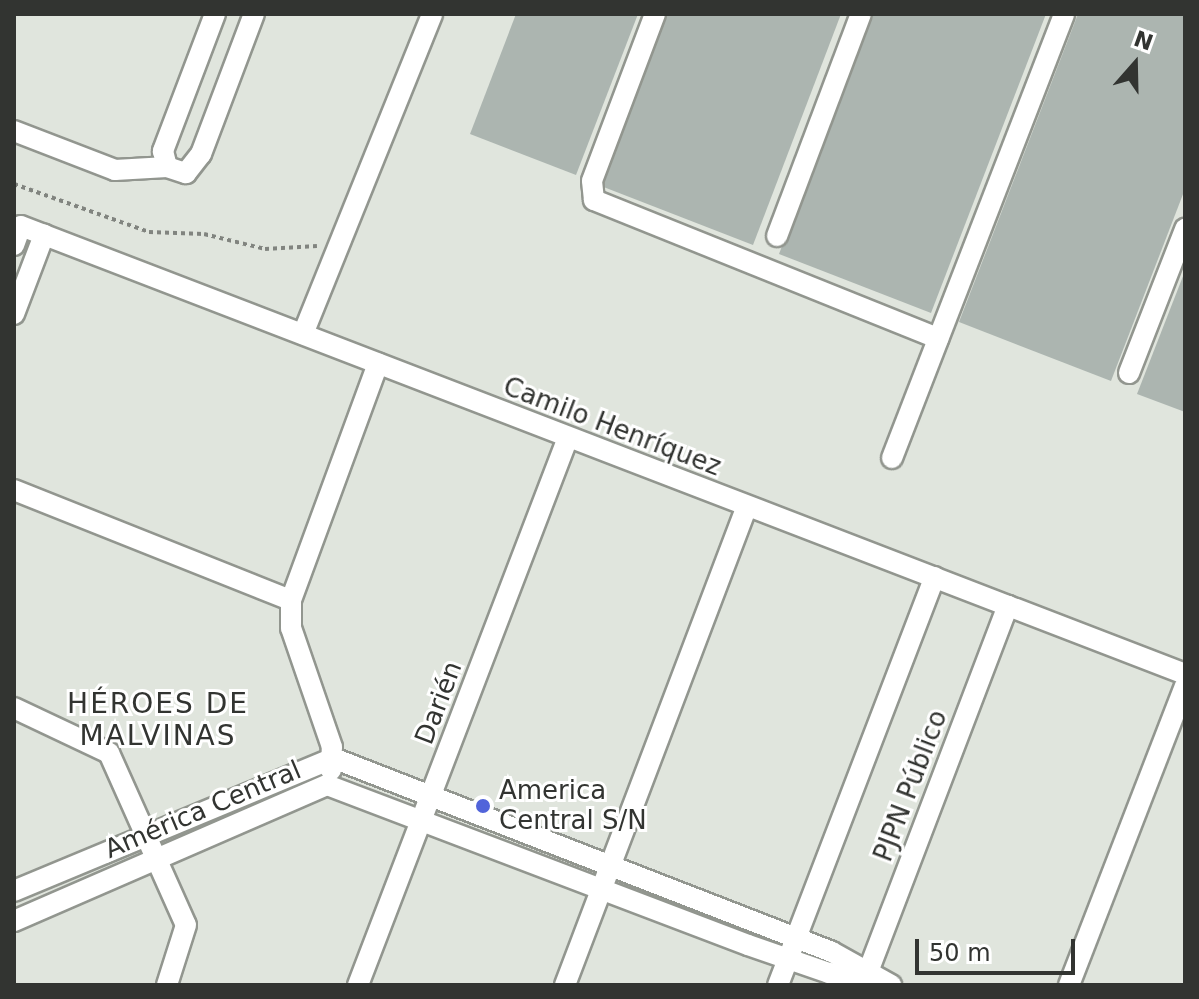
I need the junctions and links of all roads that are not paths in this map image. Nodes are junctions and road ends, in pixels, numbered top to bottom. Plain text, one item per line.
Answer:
1 (215, 14) edge
2 (254, 14) edge
3 (432, 14) edge
4 (655, 14) edge
5 (861, 14) edge
6 (1064, 14) edge
7 (14, 131) edge
8 (167, 167) junction
9 (1185, 229) edge
10 (44, 235) junction
11 (17, 236) edge
12 (777, 236) dead end
13 (14, 314) edge
14 (303, 334) junction
15 (938, 338) junction
16 (378, 364) junction
17 (1129, 373) dead end
18 (567, 440) junction
19 (892, 458) dead end
20 (14, 490) edge
21 (747, 506) junction
22 (935, 577) junction
23 (291, 600) junction
24 (1008, 606) junction
25 (1185, 674) edge
26 (1185, 686) edge
27 (14, 708) edge
28 (333, 758) junction
29 (327, 785) junction
30 (431, 796) junction
31 (422, 820) junction
32 (145, 834) junction
33 (156, 858) junction
34 (610, 867) junction
35 (601, 889) junction
36 (14, 891) edge
37 (14, 921) edge
38 (796, 938) junction
39 (788, 959) junction
40 (865, 980) edge
41 (167, 985) edge
42 (358, 985) edge
43 (565, 985) edge
44 (778, 985) edge
45 (891, 985) edge
46 (1069, 985) edge

1 - 8 street
2 - 8 street
3 - 14 street
4 - 15 street
5 - 12 street
6 - 15 street
7 - 8 street
9 - 17 street
10 - 11 street, Camilo Henríquez
10 - 13 street
10 - 14 street, Camilo Henríquez
14 - 16 street, Camilo Henríquez
15 - 19 street
16 - 18 street, Camilo Henríquez
16 - 23 street
18 - 21 street, Camilo Henríquez
18 - 30 street, Darién
20 - 23 street
21 - 22 street, Camilo Henríquez
21 - 34 street
22 - 24 street, Camilo Henríquez
22 - 38 street
23 - 28 street
24 - 25 street, Camilo Henríquez
24 - 40 street, PJPN Público
26 - 46 street
27 - 32 street
28 - 29 street
28 - 30 street, América Central
28 - 32 street, América Central
29 - 31 street, América Central
29 - 33 street, América Central
30 - 31 street, Darién
30 - 34 street, América Central
31 - 35 street, América Central
31 - 42 street, Darién
32 - 33 street
32 - 36 street, América Central
33 - 37 street, América Central
33 - 41 street
34 - 35 street
34 - 38 street, América Central
35 - 39 street, América Central
35 - 43 street
38 - 39 street
38 - 40 street, América Central
39 - 40 street, América Central
39 - 44 street
40 - 45 street, América Central

